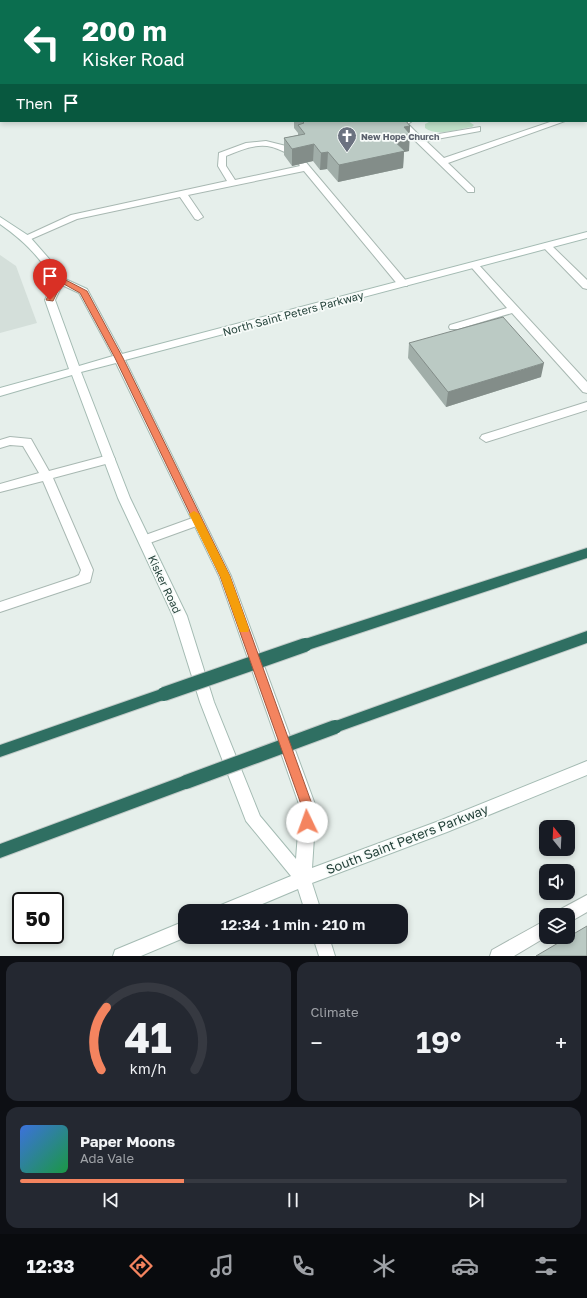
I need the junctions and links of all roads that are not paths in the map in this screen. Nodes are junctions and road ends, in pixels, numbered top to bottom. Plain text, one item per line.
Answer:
1 (405, 122) edge
2 (558, 122) edge
3 (477, 129) dead end
4 (420, 140) junction
5 (293, 152) edge
6 (442, 162) junction
7 (233, 183) junction
8 (471, 190) dead end
9 (182, 194) junction
10 (198, 217) dead end
11 (0, 220) edge
12 (587, 235) edge
13 (26, 238) junction
14 (547, 246) junction
15 (475, 266) junction
16 (60, 280) junction
17 (403, 284) junction
18 (587, 286) edge
19 (515, 309) junction
20 (454, 327) dead end
21 (119, 358) junction
22 (75, 370) junction
23 (587, 389) edge
24 (0, 392) edge
25 (587, 406) edge
26 (486, 438) dead end
27 (0, 444) edge
28 (109, 459) junction
29 (46, 475) junction
30 (0, 488) edge
31 (198, 521) junction
32 (144, 540) junction
33 (587, 553) edge
34 (0, 607) edge
35 (587, 637) edge
36 (0, 751) edge
37 (587, 768) edge
38 (0, 851) edge
39 (303, 879) junction
40 (587, 903) edge
41 (244, 904) edge
42 (311, 904) edge
43 (575, 910) edge
44 (178, 932) edge
45 (539, 932) edge
46 (323, 944) edge
47 (121, 956) edge
48 (327, 956) edge
49 (498, 956) edge

1 - 4 main road
2 - 6 main road
3 - 4 main road
4 - 6 main road
5 - 7 main road
6 - 8 main road
7 - 9 main road
7 - 17 main road
9 - 10 main road
9 - 13 main road
11 - 13 main road, Kisker Road
12 - 14 main road, North Saint Peters Parkway
13 - 16 main road, Kisker Road
14 - 15 main road, North Saint Peters Parkway
14 - 18 main road
15 - 17 main road, North Saint Peters Parkway
15 - 19 main road
16 - 21 main road, Kisker Road
16 - 22 main road, Kisker Road
17 - 21 main road, North Saint Peters Parkway
19 - 20 main road
19 - 23 main road
21 - 22 main road, North Saint Peters Parkway
21 - 31 main road, Kisker Road
22 - 24 main road, North Saint Peters Parkway
22 - 28 main road, Kisker Road
25 - 26 main road
27 - 29 main road
28 - 29 main road
28 - 32 main road, Kisker Road
29 - 30 main road
29 - 34 main road
31 - 32 main road
31 - 39 main road, Kisker Road
32 - 39 main road, Kisker Road
33 - 36 highway, bridge
35 - 38 highway, bridge
37 - 39 main road, South Saint Peters Parkway
39 - 41 main road, South Saint Peters Parkway
39 - 42 main road, Kisker Road
40 - 43 main road
44 - 47 main road
45 - 49 main road
46 - 48 main road

